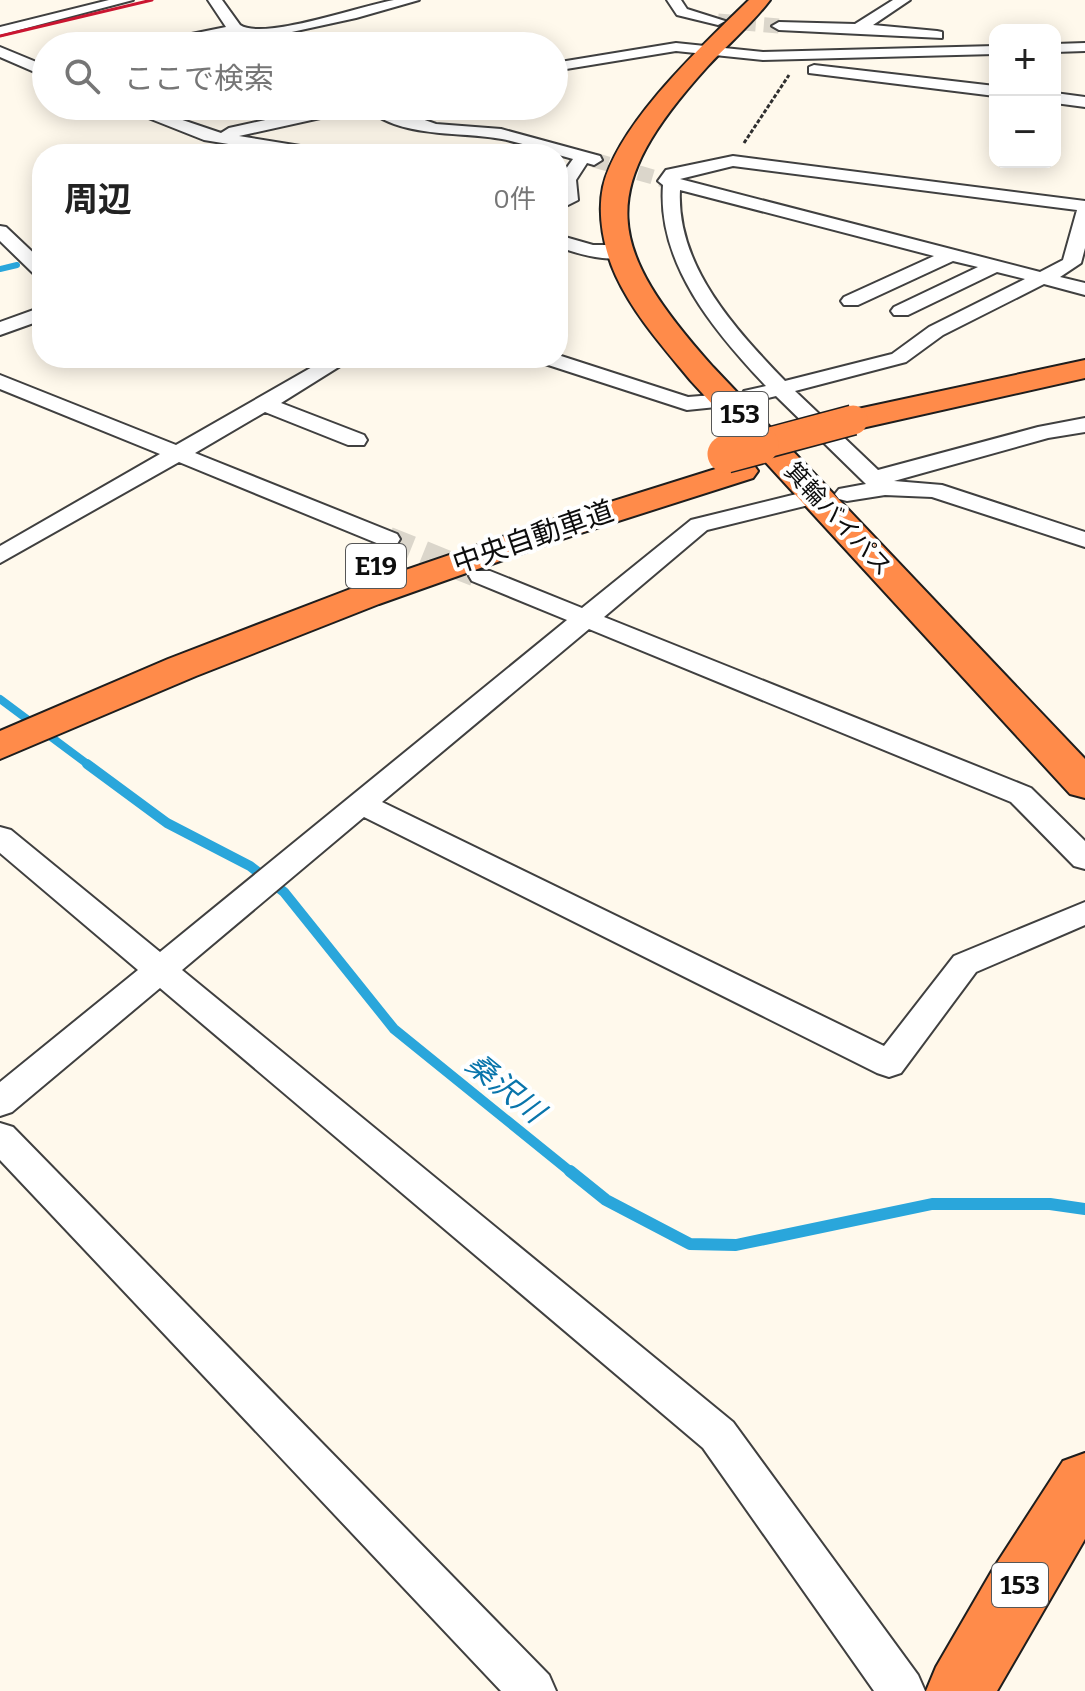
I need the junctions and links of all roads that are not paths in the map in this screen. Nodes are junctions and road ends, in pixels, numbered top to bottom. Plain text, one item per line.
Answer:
1 (126, 0) edge
2 (215, 0) edge
3 (412, 0) edge
4 (674, 0) edge
5 (760, 0) edge
6 (903, 0) edge
7 (39, 5) dead end
8 (779, 13) edge
9 (58, 16) junction
10 (856, 28) junction
11 (0, 31) edge
12 (239, 32) edge
13 (264, 32) edge
14 (721, 41) junction
15 (989, 41) edge
16 (1085, 47) edge
17 (1061, 48) edge
18 (989, 50) edge
19 (0, 51) edge
20 (831, 55) junction
21 (32, 64) edge
22 (568, 64) edge
23 (793, 68) road end
24 (32, 71) edge
25 (13, 75) dead end
26 (989, 90) edge
27 (1061, 99) edge
28 (1085, 102) edge
29 (160, 120) edge
30 (289, 120) edge
31 (403, 120) edge
32 (212, 137) junction
33 (256, 144) edge
34 (537, 144) edge
35 (568, 152) edge
36 (568, 179) edge
37 (670, 182) junction
38 (1085, 208) edge
39 (0, 231) edge
40 (568, 244) edge
41 (623, 251) junction
42 (950, 255) junction
43 (32, 261) edge
44 (995, 266) junction
45 (1041, 278) junction
46 (1085, 289) edge
47 (851, 301) dead end
48 (901, 311) dead end
49 (32, 317) edge
50 (0, 329) edge
51 (568, 365) edge
52 (326, 368) edge
53 (1085, 369) edge
54 (0, 381) edge
55 (1085, 387) edge
56 (785, 390) junction
57 (739, 398) junction
58 (264, 404) junction
59 (1085, 425) edge
60 (859, 429) junction
61 (356, 440) dead end
62 (179, 453) junction
63 (855, 489) junction
64 (388, 539) tunnel mouth
65 (1085, 540) edge
66 (0, 556) edge
67 (481, 576) tunnel mouth
68 (585, 619) junction
69 (31, 712) edge
70 (1085, 744) edge
71 (0, 746) edge
72 (1085, 784) edge
73 (360, 803) junction
74 (0, 837) edge
75 (1085, 859) edge
76 (1085, 913) edge
77 (159, 968) junction
78 (0, 1102) edge
79 (0, 1137) edge
80 (1085, 1482) edge
81 (533, 1691) edge
82 (902, 1691) edge
83 (960, 1691) edge

1 - 9 street
2 - 12 street
3 - 13 street
4 - 14 street
5 - 14 highway, 箕輪バイパス / 153
6 - 10 street
7 - 9 street
8 - 10 street
8 - 14 highway, 箕輪バイパス / 153
9 - 11 street
10 - 15 street
10 - 20 street
14 - 20 street
14 - 22 street
14 - 41 highway, 箕輪バイパス / 153
14 - 57 highway, 箕輪バイパス / 153
16 - 17 street
18 - 20 street
19 - 21 street
23 - 26 street
24 - 25 street
27 - 28 street
29 - 32 street
30 - 32 street
31 - 34 street
32 - 33 street
35 - 36 street
37 - 38 street
37 - 42 street
37 - 56 street
38 - 45 street
39 - 43 street
40 - 41 street
41 - 57 highway, 箕輪バイパス / 153
42 - 44 street
42 - 47 street
44 - 45 street
44 - 48 street
45 - 46 street
45 - 56 street
49 - 50 street
51 - 57 street
52 - 58 street
53 - 60 highway, 中央自動車道 / E19
54 - 62 street
55 - 60 highway, 中央自動車道 / E19
56 - 57 street
56 - 63 street
57 - 63 highway, 箕輪バイパス / 153
58 - 61 street
58 - 62 street
59 - 63 street
60 - 69 highway, 中央自動車道 / E19
62 - 64 street
62 - 66 street
63 - 65 street
63 - 68 street
63 - 70 highway, 箕輪バイパス / 153
63 - 72 highway, 箕輪バイパス / 153
67 - 68 street
68 - 73 street
68 - 75 street
69 - 71 highway, 中央自動車道 / E19
73 - 76 street
73 - 77 street
74 - 77 street
77 - 78 street
77 - 82 street
79 - 81 street
80 - 83 highway, 153

